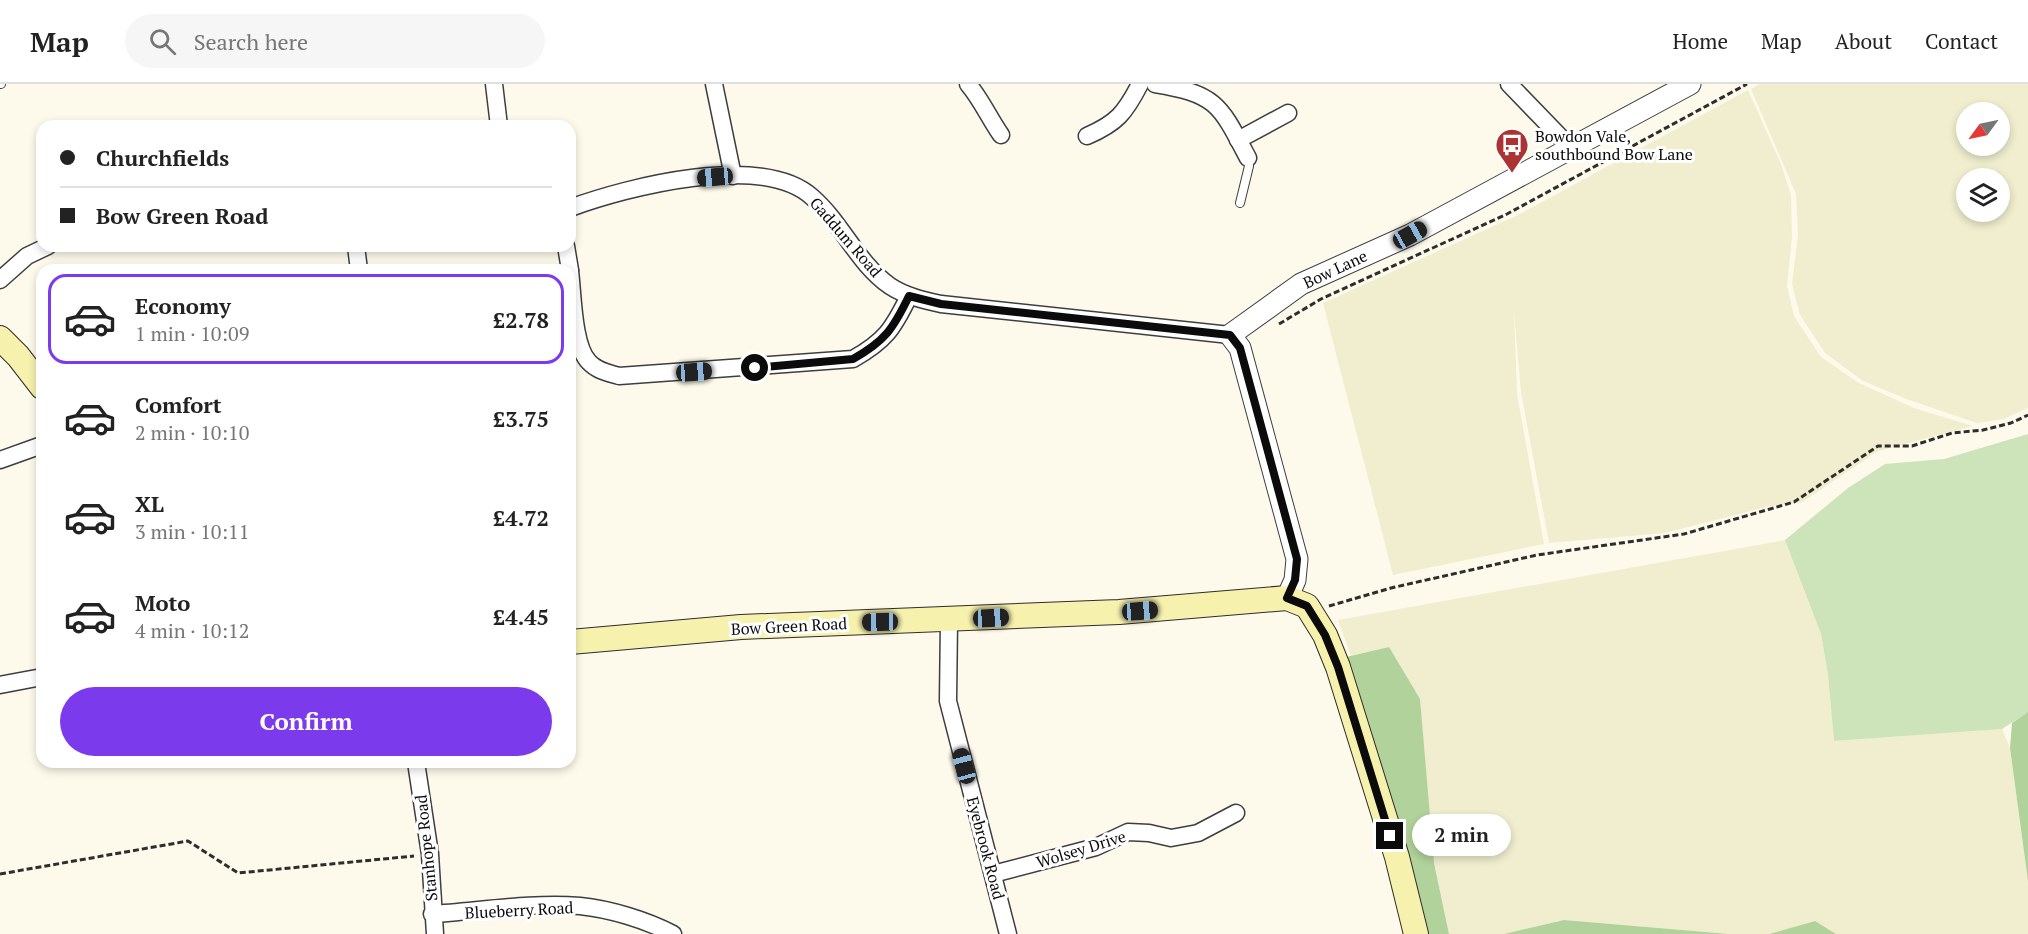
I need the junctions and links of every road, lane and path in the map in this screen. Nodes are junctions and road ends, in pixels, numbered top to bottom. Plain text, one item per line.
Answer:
1 (494, 84) edge
2 (714, 84) edge
3 (968, 84) edge
4 (1140, 84) edge
5 (1155, 84) edge
6 (1509, 84) edge
7 (1690, 84) edge
8 (1747, 84) edge
9 (1288, 113) dead end
10 (498, 120) edge
11 (1001, 135) dead end
12 (1087, 136) dead end
13 (1238, 140) junction
14 (1571, 148) junction
15 (1248, 158) joint
16 (733, 176) junction
17 (1240, 203) dead end
18 (576, 206) edge
19 (36, 252) edge
20 (0, 280) edge
21 (909, 296) junction
22 (576, 317) edge
23 (1275, 326) dead end
24 (1230, 335) junction
25 (0, 338) edge
26 (36, 379) edge
27 (2028, 415) edge
28 (36, 447) edge
29 (0, 460) edge
30 (1287, 598) junction
31 (1310, 612) junction
32 (948, 620) junction
33 (576, 641) edge
34 (36, 678) edge
35 (0, 685) edge
36 (417, 768) edge
37 (1236, 813) dead end
38 (430, 854) junction
39 (0, 874) edge
40 (993, 874) junction
41 (432, 914) junction
42 (435, 934) edge
43 (673, 934) edge
44 (1008, 934) edge
45 (1416, 934) edge

1 - 10 street
2 - 16 street
3 - 11 street
4 - 12 street
5 - 13 street
6 - 14 street
7 - 14 street, Bow Lane
8 - 23 path
9 - 13 street
13 - 15 street
14 - 24 street, Bow Lane
15 - 17 lane
16 - 18 street, Gaddum Road
16 - 21 street, Gaddum Road
19 - 20 street
21 - 22 street
21 - 24 street, Gaddum Road
24 - 30 street
25 - 26 main road
27 - 31 path
28 - 29 street
30 - 31 main road
30 - 32 main road, Bow Green Road
31 - 45 main road
32 - 33 main road, Bow Green Road
32 - 40 street, Eyebrook Road
34 - 35 street
36 - 38 street, Stanhope Road
37 - 40 street, Wolsey Drive
38 - 39 path
38 - 41 street, Stanhope Road
40 - 44 street, Eyebrook Road
41 - 42 street, Stanhope Road
41 - 43 street, Blueberry Road

